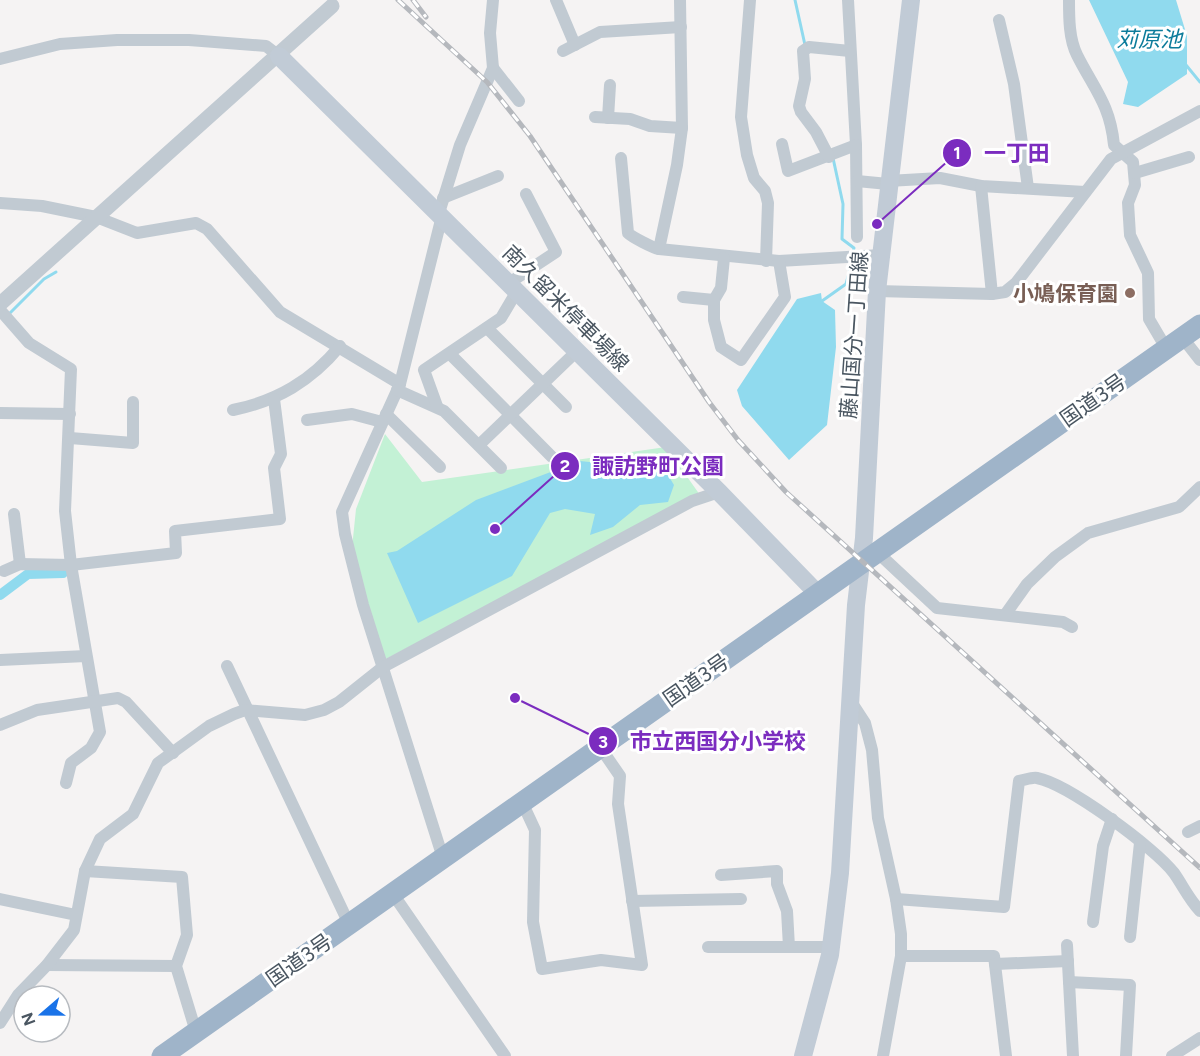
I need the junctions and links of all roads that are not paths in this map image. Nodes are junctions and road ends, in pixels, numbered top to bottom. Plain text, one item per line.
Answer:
1 (493, 0) edge
2 (556, 0) edge
3 (680, 0) edge
4 (750, 0) edge
5 (848, 0) edge
6 (911, 0) edge
7 (1069, 0) edge
8 (328, 3) edge
9 (999, 20) dead end
10 (681, 27) junction
11 (575, 45) junction
12 (563, 51) dead end
13 (850, 51) junction
14 (279, 56) junction
15 (0, 59) edge
16 (493, 68) junction
17 (610, 85) dead end
18 (519, 101) dead end
19 (1200, 111) edge
20 (595, 117) dead end
21 (608, 118) junction
22 (682, 128) junction
23 (782, 144) dead end
24 (856, 145) junction
25 (1119, 152) junction
26 (829, 157) junction
27 (1190, 157) dead end
28 (621, 158) dead end
29 (1135, 173) junction
30 (498, 176) dead end
31 (857, 181) junction
32 (888, 183) junction
33 (981, 186) junction
34 (1028, 188) junction
35 (1085, 192) junction
36 (526, 194) dead end
37 (0, 203) edge
38 (441, 209) junction
39 (96, 217) junction
40 (857, 237) dead end
41 (659, 249) junction
42 (881, 255) junction
43 (724, 258) junction
44 (766, 261) junction
45 (779, 261) junction
46 (513, 287) junction
47 (877, 291) junction
48 (992, 294) junction
49 (683, 297) dead end
50 (714, 300) junction
51 (0, 304) edge
52 (0, 310) edge
53 (1200, 325) edge
54 (487, 328) junction
55 (1174, 342) junction
56 (340, 346) junction
57 (577, 351) junction
58 (450, 354) junction
59 (1200, 360) edge
60 (543, 384) junction
61 (398, 387) junction
62 (274, 399) junction
63 (133, 402) dead end
64 (437, 406) junction
65 (566, 407) dead end
66 (233, 410) dead end
67 (0, 413) edge
68 (70, 414) junction
69 (511, 415) junction
70 (384, 418) junction
71 (308, 420) dead end
72 (70, 438) junction
73 (479, 446) junction
74 (552, 457) dead end
75 (440, 467) dead end
76 (501, 468) dead end
77 (1199, 490) edge
78 (719, 492) junction
79 (14, 514) dead end
80 (878, 552) junction
81 (20, 564) junction
82 (72, 565) junction
83 (859, 565) junction
84 (4, 571) dead end
85 (818, 594) junction
86 (1005, 615) junction
87 (1072, 627) dead end
88 (86, 656) junction
89 (0, 660) edge
90 (227, 666) dead end
91 (383, 667) junction
92 (850, 699) junction
93 (93, 702) junction
94 (245, 710) junction
95 (0, 725) edge
96 (600, 747) junction
97 (173, 753) junction
98 (66, 783) dead end
99 (522, 802) junction
100 (1112, 819) junction
101 (1200, 826) edge
102 (1188, 832) dead end
103 (1140, 843) junction
104 (443, 858) junction
105 (85, 871) junction
106 (721, 875) dead end
107 (393, 894) junction
108 (0, 899) edge
109 (741, 899) dead end
110 (896, 899) junction
111 (633, 901) junction
112 (1200, 911) edge
113 (76, 915) junction
114 (1093, 922) dead end
115 (349, 924) junction
116 (1130, 937) dead end
117 (1067, 945) dead end
118 (789, 947) junction
119 (831, 947) junction
120 (708, 948) dead end
121 (901, 956) junction
122 (1068, 961) junction
123 (995, 964) junction
124 (47, 965) junction
125 (176, 966) junction
126 (1069, 982) junction
127 (0, 1023) edge
128 (196, 1032) junction
129 (1200, 1038) edge
130 (162, 1056) edge
131 (505, 1056) edge
132 (803, 1056) edge
133 (883, 1056) edge
134 (1006, 1056) edge
135 (1073, 1056) edge
136 (1126, 1056) edge
137 (1172, 1056) edge

1 - 16 street
2 - 11 street
3 - 10 street
4 - 44 street
5 - 13 street
6 - 32 main road, 藤山国分一丁田線
7 - 25 street
8 - 14 street
9 - 34 street
10 - 11 street
10 - 22 street
11 - 12 street
13 - 24 street
13 - 26 street
14 - 15 street
14 - 38 main road, 南久留米停車場線
14 - 39 street
16 - 18 street
16 - 38 street
17 - 21 street
19 - 25 street
20 - 21 street
21 - 22 street
22 - 41 street
23 - 26 street
24 - 26 street
24 - 31 street
25 - 29 street
25 - 35 street
27 - 29 street
28 - 41 street
29 - 55 street
30 - 38 street
31 - 32 street
31 - 40 street
32 - 33 street
32 - 42 main road, 藤山国分一丁田線
33 - 34 street
33 - 48 street
34 - 35 street
35 - 48 street
36 - 46 street
37 - 39 street
38 - 46 main road, 南久留米停車場線
38 - 61 street
39 - 51 street
39 - 56 street
41 - 43 street
42 - 45 street
42 - 47 main road, 藤山国分一丁田線
43 - 44 street
43 - 50 street
44 - 45 street
45 - 50 street
46 - 54 street
46 - 57 main road, 南久留米停車場線
47 - 48 street
47 - 83 main road, 藤山国分一丁田線
49 - 50 street
52 - 68 street
53 - 55 highway, 国道3号
54 - 58 street
54 - 60 street
55 - 59 street
55 - 80 highway, 国道3号
56 - 61 street
56 - 62 street
57 - 60 street
57 - 78 main road, 南久留米停車場線
58 - 64 street
58 - 69 street
60 - 65 street
60 - 69 street
61 - 64 street
61 - 70 street
62 - 66 street
62 - 82 street
63 - 72 street
64 - 73 street
67 - 68 street
68 - 72 street
69 - 73 street
69 - 74 street
70 - 71 street
70 - 75 street
70 - 91 street
72 - 82 street
73 - 76 street
77 - 86 street
78 - 85 main road, 南久留米停車場線
78 - 91 street
79 - 81 street
80 - 83 highway, 国道3号
80 - 86 street
81 - 82 street
81 - 84 street
82 - 88 street
83 - 85 highway, 国道3号
83 - 92 main road, 藤山国分一丁田線
85 - 96 highway, 国道3号
86 - 87 street
88 - 89 street
88 - 93 street
90 - 94 street
91 - 94 street
91 - 104 street
92 - 110 street
92 - 119 main road, 藤山国分一丁田線
93 - 95 street
93 - 97 street
93 - 98 street
94 - 97 street
94 - 115 street
96 - 99 highway, 国道3号
96 - 111 street
97 - 105 street
99 - 104 highway, 国道3号
99 - 111 street
100 - 103 street
100 - 110 street
100 - 114 street
101 - 102 street
103 - 112 street
103 - 116 street
104 - 107 highway, 国道3号
105 - 113 street
105 - 125 street
106 - 118 street
107 - 115 highway, 国道3号
107 - 131 street
108 - 113 street
109 - 111 street
110 - 121 street
113 - 124 street
115 - 128 highway, 国道3号
117 - 122 street
118 - 119 street
118 - 120 street
119 - 132 main road, 藤山国分一丁田線
121 - 123 street
121 - 133 street
122 - 123 street
122 - 126 street
123 - 134 street
124 - 125 street
124 - 127 street
125 - 128 street
126 - 135 street
126 - 136 street
128 - 130 highway, 国道3号
129 - 137 street

